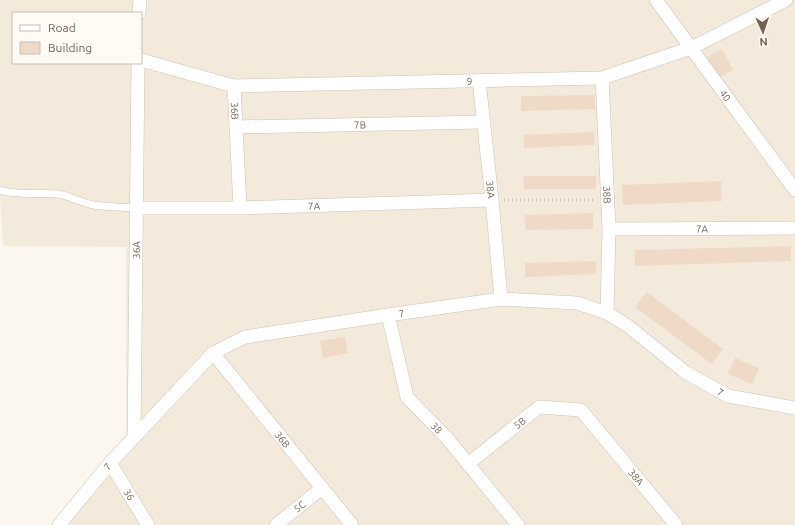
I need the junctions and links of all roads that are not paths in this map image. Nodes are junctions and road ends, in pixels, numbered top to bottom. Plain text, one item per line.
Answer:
1 (140, 0) edge
2 (656, 0) edge
3 (786, 0) edge
4 (140, 12) edge
5 (691, 48) junction
6 (142, 60) edge
7 (138, 64) edge
8 (602, 78) junction
9 (479, 80) junction
10 (234, 86) junction
11 (484, 122) junction
12 (236, 128) junction
13 (0, 190) edge
14 (795, 190) edge
15 (492, 200) junction
16 (136, 208) junction
17 (240, 208) junction
18 (795, 228) edge
19 (609, 229) junction
20 (501, 299) junction
21 (608, 313) junction
22 (388, 315) junction
23 (214, 353) junction
24 (795, 408) edge
25 (581, 410) joint
26 (134, 438) junction
27 (110, 463) junction
28 (468, 464) junction
29 (322, 488) junction
30 (59, 525) edge
31 (148, 525) edge
32 (276, 525) edge
33 (352, 525) edge
34 (518, 525) edge
35 (676, 525) edge

1 - 4 street
2 - 5 street, 40
3 - 5 street, 9
5 - 8 street, 9
5 - 14 street, 40
6 - 10 street, 9
7 - 16 street, 36A
8 - 9 street, 9
8 - 19 street, 38B
9 - 10 street, 9
9 - 11 street, 38A
10 - 12 street, 36B
11 - 12 street, 7B
11 - 15 street, 38A
12 - 17 street, 36B
13 - 16 lane
15 - 17 street, 7A
15 - 20 street, 38A
16 - 17 street, 7A
16 - 26 street, 36A
18 - 19 street, 7A
19 - 21 street, 38B
20 - 21 street, 7
20 - 22 street, 7
21 - 24 street, 7
22 - 23 street, 7
22 - 28 street, 38
23 - 26 street, 7
23 - 29 street, 36B
25 - 28 street, 5B
25 - 35 street, 38A
26 - 27 street, 7
27 - 30 street, 7
27 - 31 street, 36
28 - 34 street, 38
29 - 32 street, 5C
29 - 33 street, 36B

